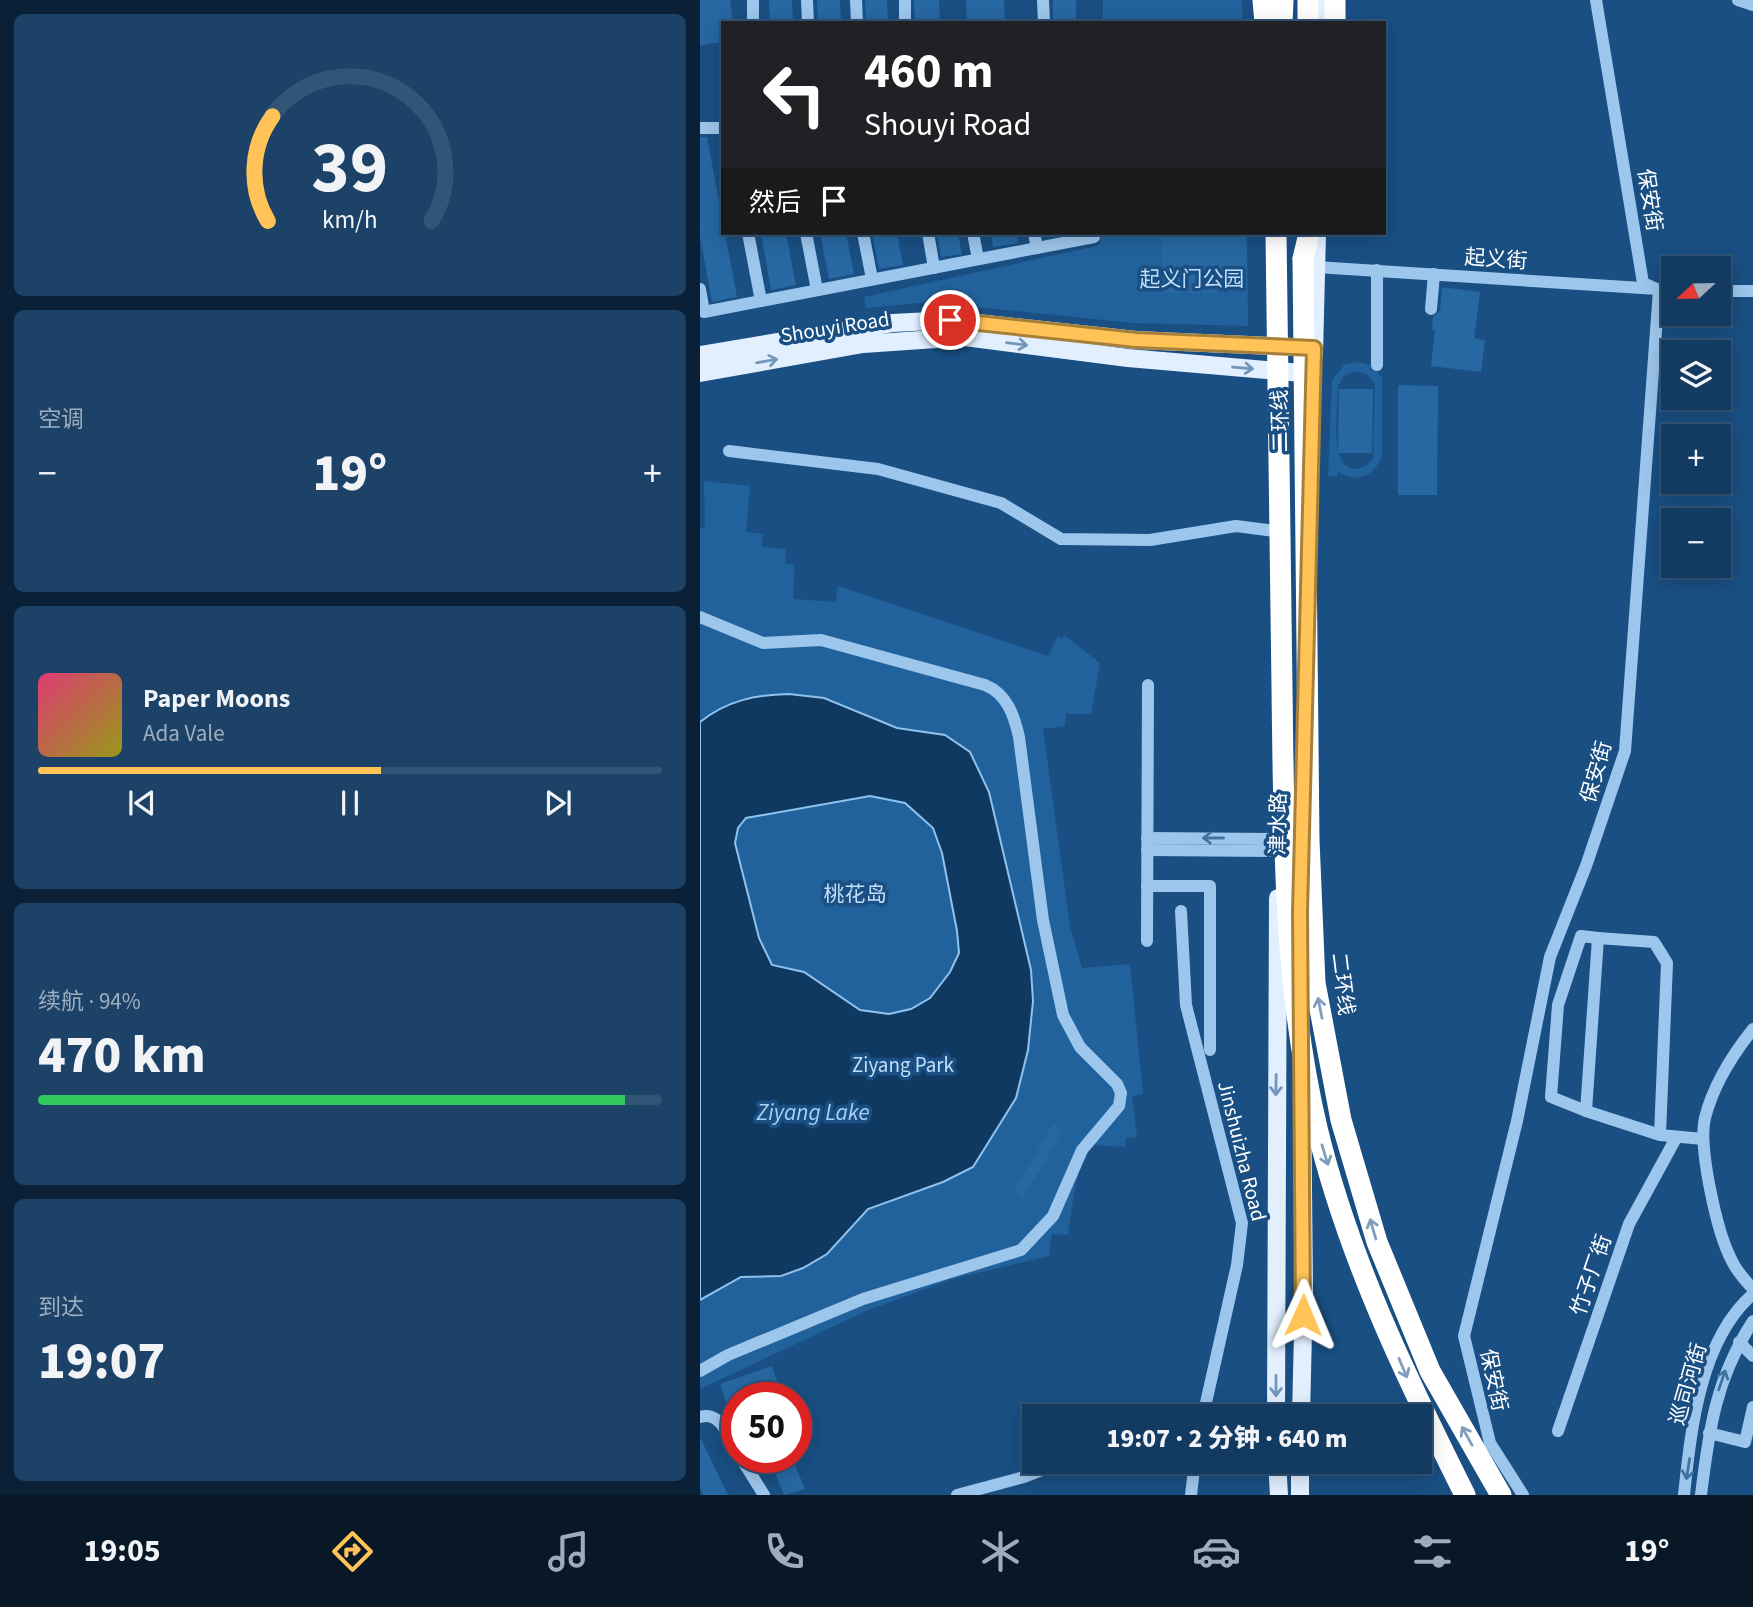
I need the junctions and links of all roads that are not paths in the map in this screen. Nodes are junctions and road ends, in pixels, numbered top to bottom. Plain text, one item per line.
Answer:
1 (753, 0) edge
2 (807, 0) edge
3 (856, 0) edge
4 (905, 0) edge
5 (1043, 0) edge
6 (1263, 0) edge
7 (1308, 0) edge
8 (1320, 0) edge
9 (1335, 0) edge
10 (1596, 0) edge
11 (1738, 0) edge
12 (1753, 5) edge
13 (1280, 13) edge
14 (753, 21) edge
15 (808, 21) edge
16 (857, 21) edge
17 (905, 21) edge
18 (1044, 21) edge
19 (1308, 21) edge
20 (1320, 21) edge
21 (1335, 21) edge
22 (700, 128) edge
23 (721, 128) edge
24 (748, 235) edge
25 (806, 235) edge
26 (863, 235) edge
27 (928, 235) edge
28 (973, 235) edge
29 (1034, 235) edge
30 (1094, 235) edge
31 (1276, 235) edge
32 (1285, 235) edge
33 (1303, 235) edge
34 (1309, 235) edge
35 (1317, 235) edge
36 (1037, 248) junction
37 (978, 260) junction
38 (1310, 263) junction
39 (934, 268) junction
40 (1377, 270) junction
41 (1434, 274) junction
42 (872, 279) junction
43 (700, 289) edge
44 (817, 290) junction
45 (1659, 290) junction
46 (1731, 290) edge
47 (1753, 291) edge
48 (761, 301) junction
49 (1431, 309) dead end
50 (1286, 346) junction
51 (1314, 348) junction
52 (700, 355) edge
53 (1377, 365) dead end
54 (1286, 372) junction
55 (700, 373) edge
56 (1313, 374) junction
57 (729, 451) dead end
58 (1283, 532) junction
59 (700, 617) edge
60 (1148, 685) dead end
61 (1147, 844) junction
62 (1279, 845) junction
63 (1147, 886) junction
64 (1181, 911) dead end
65 (1598, 938) junction
66 (1147, 941) dead end
67 (1753, 1029) edge
68 (1210, 1051) dead end
69 (1586, 1111) junction
70 (1660, 1135) junction
71 (1676, 1138) junction
72 (1703, 1139) junction
73 (1753, 1292) edge
74 (1753, 1321) edge
75 (1739, 1342) junction
76 (1753, 1356) edge
77 (700, 1371) edge
78 (1206, 1404) edge
79 (1276, 1404) edge
80 (1301, 1404) edge
81 (1753, 1408) edge
82 (700, 1417) edge
83 (721, 1426) edge
84 (1558, 1431) dead end
85 (1709, 1433) junction
86 (750, 1473) edge
87 (1024, 1474) edge
88 (1193, 1474) edge
89 (1278, 1474) edge
90 (1300, 1474) edge
91 (764, 1495) edge
92 (957, 1495) edge
93 (1191, 1495) edge
94 (1279, 1495) edge
95 (1300, 1495) edge
96 (1465, 1495) edge
97 (1501, 1495) edge
98 (1523, 1495) edge
99 (1684, 1495) edge
100 (1701, 1495) edge

1 - 14 street
2 - 15 street
3 - 16 street
4 - 17 street
5 - 18 street
6 - 13 highway
7 - 19 highway
8 - 20 main road
9 - 21 highway
10 - 45 street, 保安街
11 - 12 street
22 - 23 street
24 - 48 street
25 - 44 street
26 - 42 street
27 - 39 street
28 - 37 street
29 - 36 street
30 - 36 street
31 -> 96 highway, 二环线, bridge
32 - 50 main road, 津水路
33 - 38 highway, 二环线
34 - 38 highway
35 - 38 main road, 津水路
36 - 37 street
37 - 39 street
38 - 40 street, 起义街
38 - 51 main road, 津水路
97 -> 38 highway, 二环线, bridge
39 - 42 street
40 - 41 street, 起义街
40 - 53 street
41 - 45 street, 起义街
41 - 49 street
42 - 44 street
43 - 48 street
44 - 48 street
45 - 98 street, 保安街
46 - 47 street
50 - 51 main road, Shouyi Road
50 - 52 main road, Shouyi Road
50 - 54 main road, 津水路
51 - 56 main road, 津水路
55 -> 54 main road, Shouyi Road
54 - 56 main road, Shouyi Road
54 - 58 main road, 津水路
56 - 80 main road, 津水路
57 - 58 street
58 - 62 main road, 津水路
59 - 77 street
60 - 61 street
61 - 62 street
61 - 63 street
62 -> 79 main road, 津水路
63 - 66 street
63 - 68 street
64 - 78 street, Jinshuizha Road
65 - 69 street
65 - 69 street
65 - 70 street
67 - 72 street
69 - 70 street
70 - 71 street
71 - 72 street
71 - 84 street, 竹子厂街
72 - 73 street
73 -> 99 street, 巡司河街
74 - 75 street, 巡司河街
75 - 76 street
85 -> 75 street, 巡司河街
81 - 85 street
82 - 83 street
85 - 100 street, 巡司河街
86 - 91 street
87 - 92 street
88 - 93 street
89 - 94 main road
90 - 95 main road

